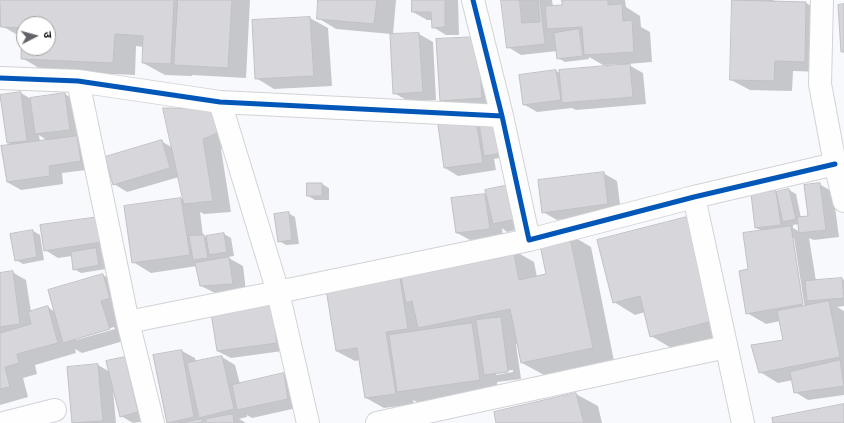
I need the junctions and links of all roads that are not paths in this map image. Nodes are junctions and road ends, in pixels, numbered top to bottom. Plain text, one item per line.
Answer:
1 (473, 0) edge
2 (822, 0) edge
3 (0, 78) edge
4 (78, 81) junction
5 (220, 102) junction
6 (502, 116) junction
7 (834, 164) junction
8 (694, 197) junction
9 (844, 201) edge
10 (529, 240) junction
11 (278, 292) junction
12 (128, 322) junction
13 (726, 347) junction
14 (55, 410) dead end
15 (4, 423) edge
16 (153, 423) edge
17 (308, 423) edge
18 (377, 423) edge
19 (743, 423) edge

1 - 6 street
2 - 7 street
3 - 4 street
4 - 5 street
4 - 12 street
5 - 6 street
5 - 11 street
6 - 10 street
7 - 8 street
7 - 9 street
8 - 10 street
8 - 13 street
10 - 11 street
11 - 12 street
11 - 17 street
12 - 16 street
13 - 18 street
13 - 19 street
14 - 15 street

